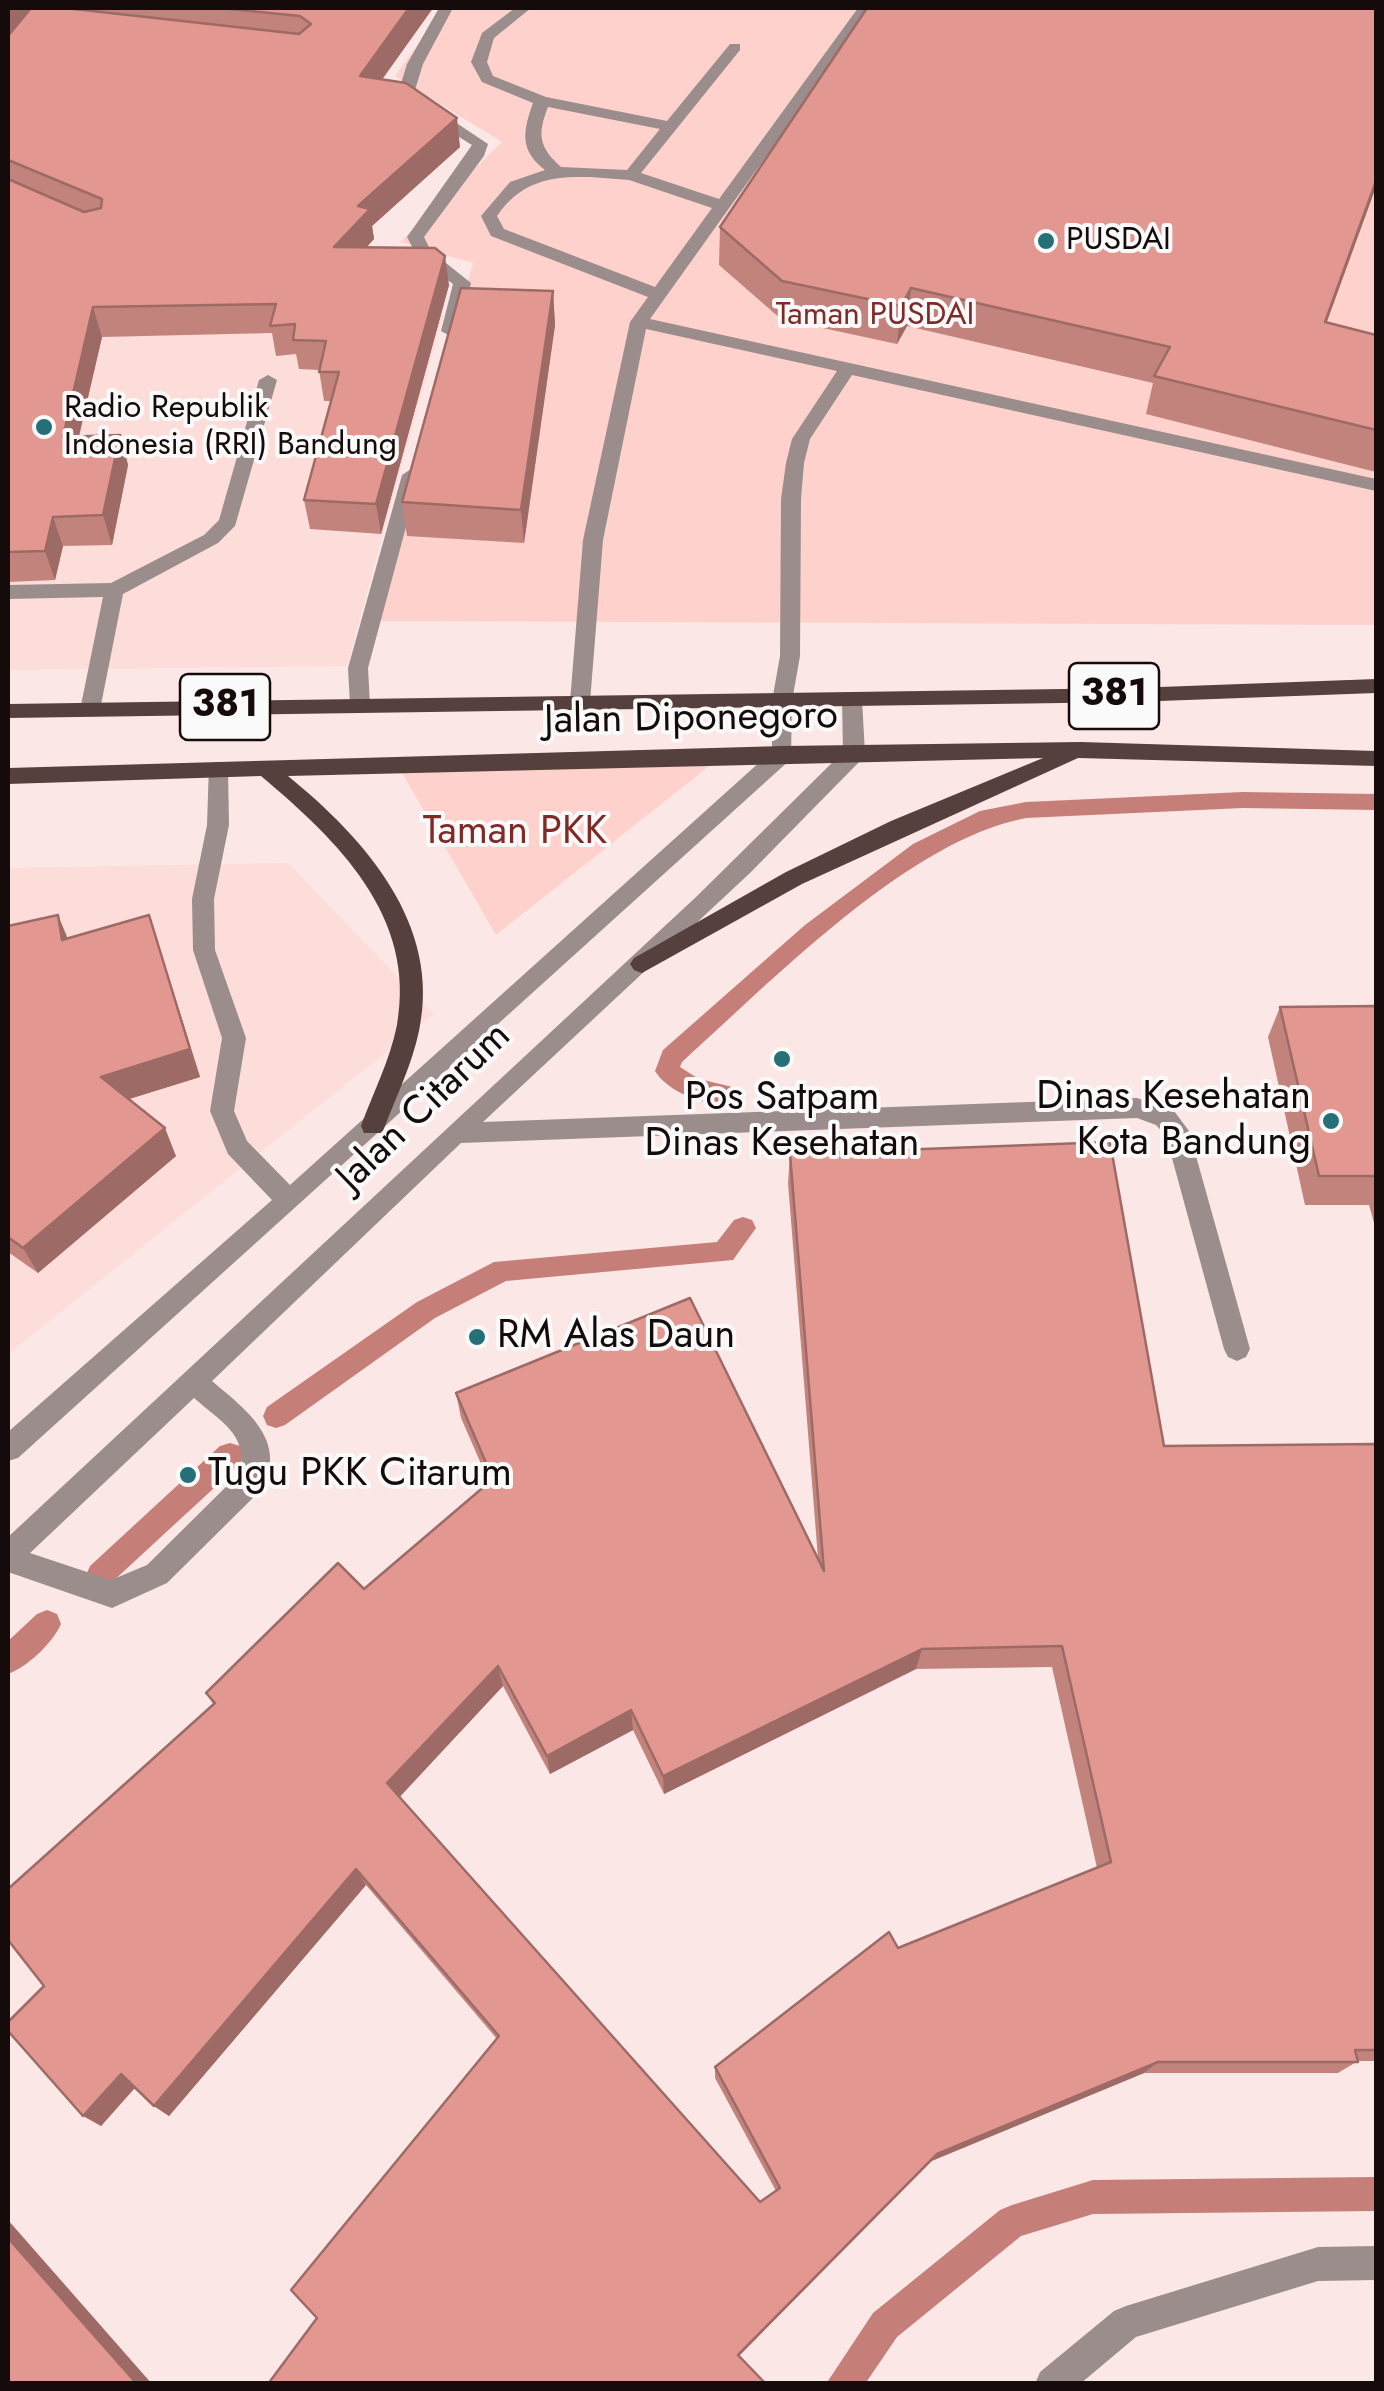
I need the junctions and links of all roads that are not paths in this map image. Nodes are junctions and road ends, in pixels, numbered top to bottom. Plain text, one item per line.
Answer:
1 (446, 8) edge
2 (524, 8) edge
3 (865, 8) edge
4 (735, 47) dead end
5 (542, 100) junction
6 (668, 126) junction
7 (554, 169) junction
8 (631, 175) junction
9 (722, 206) junction
10 (660, 295) junction
11 (639, 322) junction
12 (445, 350) edge
13 (847, 369) junction
14 (268, 380) dead end
15 (418, 448) edge
16 (1376, 485) edge
17 (114, 590) junction
18 (8, 592) edge
19 (1376, 686) edge
20 (852, 700) junction
21 (782, 701) junction
22 (580, 702) junction
23 (360, 705) junction
24 (90, 710) junction
25 (8, 711) edge
26 (1082, 750) junction
27 (783, 754) junction
28 (854, 754) junction
29 (1376, 759) edge
30 (265, 768) junction
31 (217, 770) junction
32 (8, 776) edge
33 (642, 964) junction
34 (373, 1126) junction
35 (458, 1133) junction
36 (288, 1201) junction
37 (1236, 1349) dead end
38 (195, 1383) junction
39 (8, 1449) edge
40 (8, 1557) edge
41 (1376, 2263) edge
42 (1052, 2384) edge

1 - 12 street
2 - 5 street
3 - 9 street
4 - 6 street
5 - 6 street
5 - 7 street
6 - 8 street
7 - 8 street
7 - 10 street
8 - 9 street
9 - 10 street
10 - 11 street
11 - 13 street
11 - 22 street
13 - 16 street
13 - 21 street
14 - 17 street
15 - 23 street
17 - 18 street
17 - 24 street
19 - 20 main road, Jalan Diponegoro / 381
20 - 21 main road, Jalan Diponegoro / 381
20 - 28 street
21 - 22 main road, Jalan Diponegoro / 381
21 - 27 street
22 - 23 main road, Jalan Diponegoro / 381
23 - 24 main road, Jalan Diponegoro / 381
24 - 25 main road, Jalan Diponegoro / 381
26 - 28 main road, Jalan Diponegoro / 381
26 - 29 main road, Jalan Diponegoro / 381
26 - 33 main road
27 - 28 main road, Jalan Diponegoro / 381
27 - 30 main road, Jalan Diponegoro / 381
27 - 34 street, Jalan Citarum
28 - 33 street, Jalan Citarum
30 - 31 main road, Jalan Diponegoro / 381
30 - 34 main road
31 - 32 main road, Jalan Diponegoro / 381
31 - 36 street
33 - 35 street, Jalan Citarum
34 - 36 street, Jalan Citarum
35 - 37 street
35 - 38 street, Jalan Citarum
36 - 39 street, Jalan Citarum
38 - 40 street, Jalan Citarum
38 - 40 street
41 - 42 street

